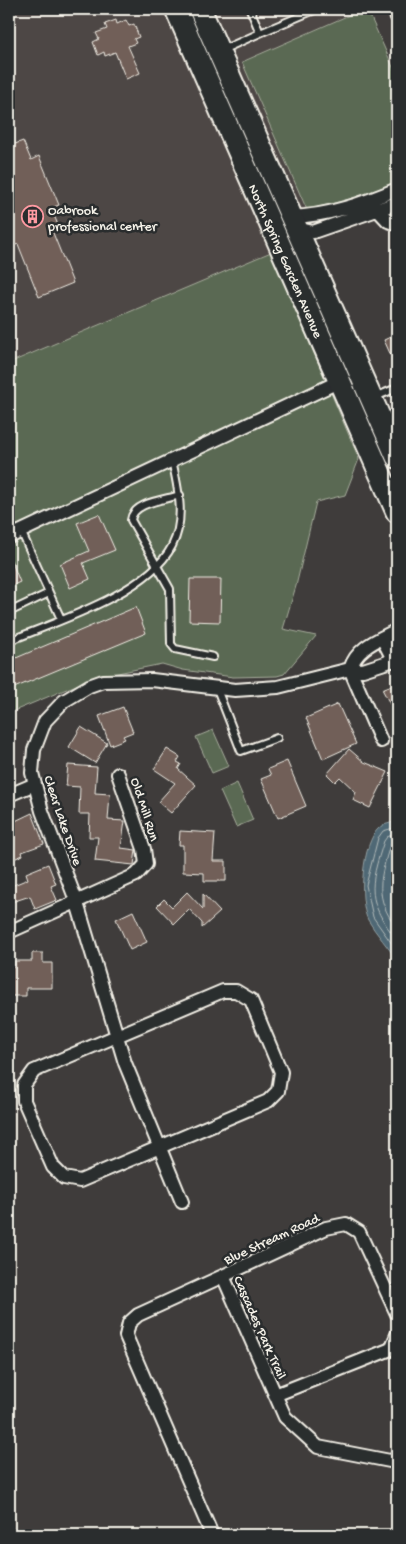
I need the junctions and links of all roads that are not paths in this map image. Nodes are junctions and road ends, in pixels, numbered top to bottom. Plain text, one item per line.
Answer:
1 (176, 9) edge
2 (200, 9) edge
3 (250, 9) edge
4 (317, 9) edge
5 (393, 9) edge
6 (397, 17) edge
7 (260, 33) junction
8 (218, 51) junction
9 (397, 189) edge
10 (397, 203) edge
11 (374, 205) junction
12 (263, 207) junction
13 (294, 223) junction
14 (397, 224) edge
15 (276, 236) junction
16 (310, 260) junction
17 (340, 381) junction
18 (397, 388) edge
19 (372, 399) junction
20 (397, 457) edge
21 (172, 460) junction
22 (180, 495) junction
23 (397, 512) edge
24 (21, 531) junction
25 (9, 537) edge
26 (158, 565) junction
27 (49, 593) junction
28 (9, 612) edge
29 (61, 619) junction
30 (397, 630) edge
31 (382, 638) junction
32 (9, 641) edge
33 (213, 656) dead end
34 (395, 660) edge
35 (350, 669) junction
36 (217, 689) junction
37 (277, 738) dead end
38 (381, 741) dead end
39 (118, 774) dead end
40 (36, 784) junction
41 (9, 795) edge
42 (77, 903) junction
43 (9, 932) edge
44 (116, 1034) junction
45 (159, 1147) junction
46 (182, 1202) dead end
47 (223, 1276) junction
48 (397, 1314) edge
49 (397, 1335) edge
50 (275, 1395) junction
51 (397, 1458) edge
52 (212, 1535) edge

1 - 12 highway, North Spring Garden Avenue
2 - 8 highway, North Spring Garden Avenue
3 - 7 lane
4 - 7 lane
5 - 6 street
7 - 8 lane
8 - 13 highway, North Spring Garden Avenue
9 - 11 street
10 - 11 street
11 - 13 street
11 - 14 street
12 - 13 highway
12 - 15 highway, North Spring Garden Avenue
13 - 16 highway, North Spring Garden Avenue
15 - 16 highway
15 - 17 highway, North Spring Garden Avenue
16 - 19 highway, North Spring Garden Avenue
17 - 21 street
17 - 23 highway, North Spring Garden Avenue
18 - 19 lane
19 - 20 highway, North Spring Garden Avenue
21 - 22 lane
21 - 24 street
22 - 26 lane
22 - 26 lane
24 - 25 street
24 - 27 lane
26 - 29 lane
26 - 33 lane
27 - 28 lane
27 - 29 lane
29 - 32 lane
30 - 31 street
31 - 34 street
31 - 35 street
34 - 35 street, Clear Lake Drive
35 - 36 street, Clear Lake Drive
35 - 38 street
36 - 37 lane
36 - 40 street, Clear Lake Drive
39 - 42 street, Old Mill Run
40 - 41 street
40 - 42 street, Clear Lake Drive
42 - 43 street
42 - 44 street, Clear Lake Drive
44 - 45 street, Clear Lake Drive
44 - 45 street
44 - 45 street
45 - 46 street, Clear Lake Drive
47 - 48 street, Blue Stream Road
47 - 50 street, Cascades Park Trail
47 - 52 street, Cascades Park Trail
49 - 50 street
50 - 51 street, Cascades Park Trail

